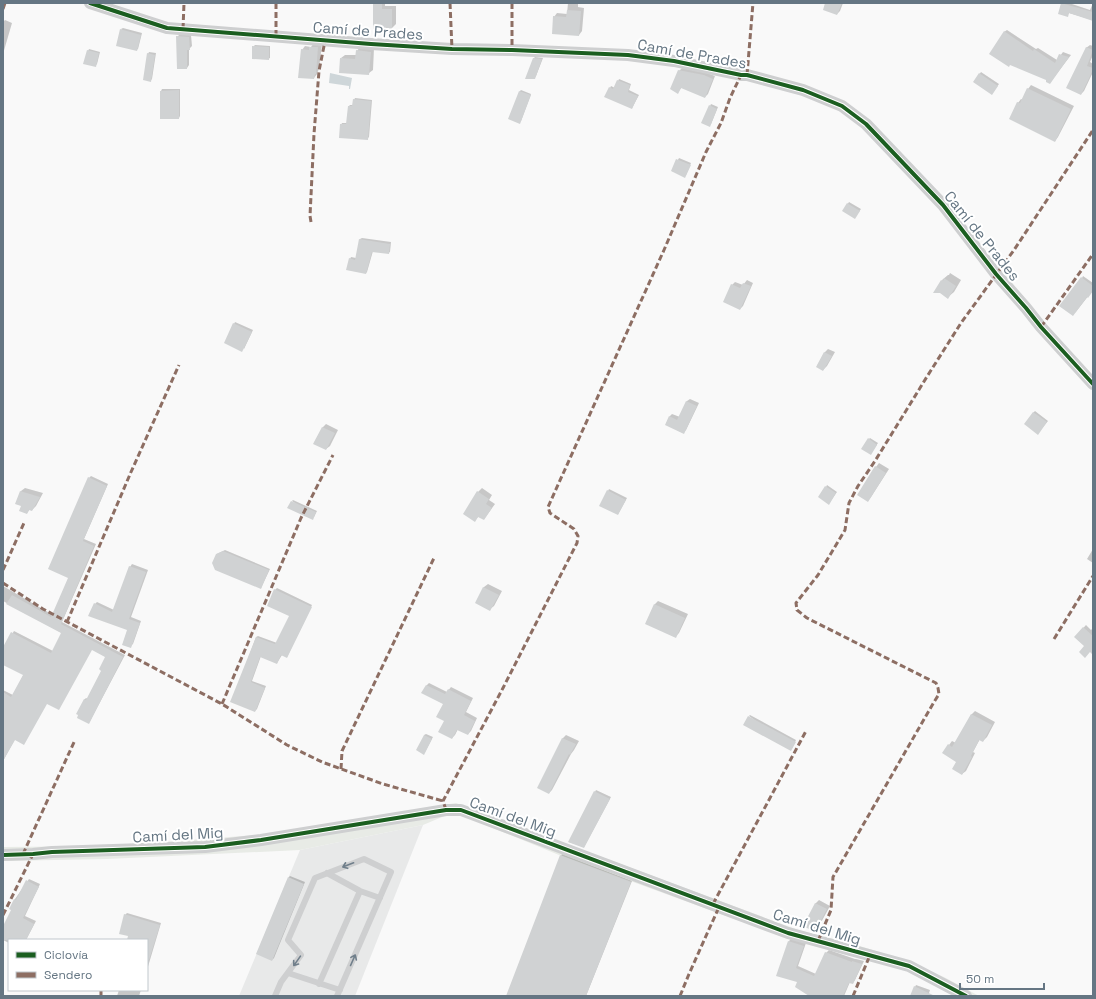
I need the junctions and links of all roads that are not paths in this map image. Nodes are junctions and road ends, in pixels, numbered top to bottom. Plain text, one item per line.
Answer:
1 (90, 3) edge
2 (1093, 384) edge
3 (3, 855) edge
4 (327, 873) junction
5 (360, 891) junction
6 (380, 898) junction
7 (288, 973) junction
8 (319, 984) junction
9 (338, 993) edge
10 (275, 996) edge
11 (966, 996) edge

1 - 2 street, Camí de Prades
3 - 11 street, Camí del Mig
4 - 5 lane
6 -> 4 lane
4 -> 7 lane
5 - 6 lane
5 - 8 lane
9 -> 6 lane
7 - 8 lane
7 - 10 lane
8 - 9 lane

